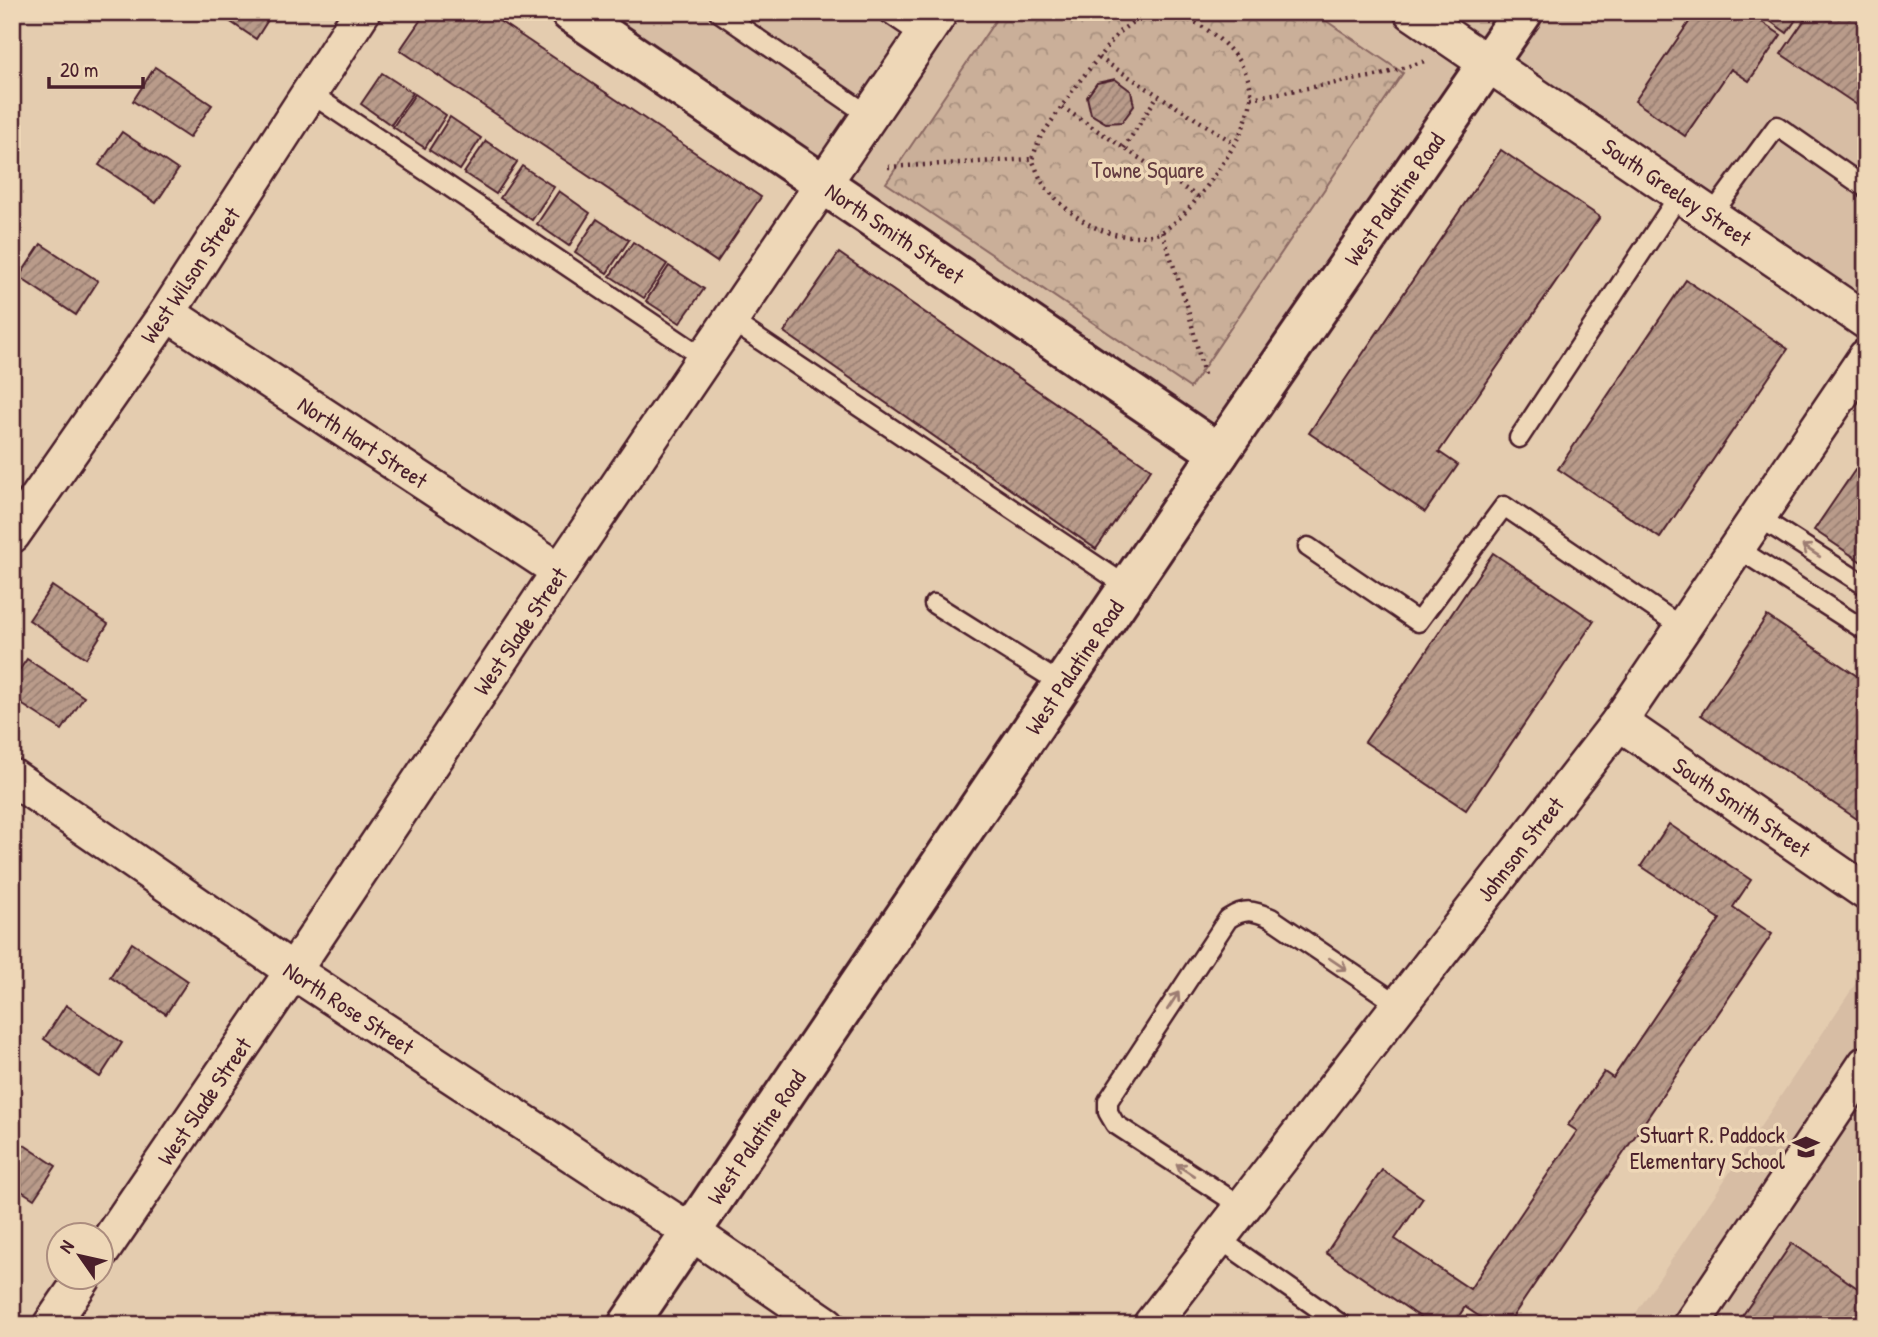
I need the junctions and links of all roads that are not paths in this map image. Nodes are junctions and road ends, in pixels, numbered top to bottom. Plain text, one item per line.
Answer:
1 (362, 12) edge
2 (570, 12) edge
3 (719, 12) edge
4 (887, 12) edge
5 (1412, 12) edge
6 (1524, 12) edge
7 (932, 24) edge
8 (1488, 63) junction
9 (310, 93) junction
10 (870, 116) junction
11 (823, 184) junction
12 (1866, 188) edge
13 (1680, 194) junction
14 (1711, 216) junction
15 (167, 313) junction
16 (730, 320) junction
17 (1866, 321) edge
18 (1866, 357) edge
19 (704, 358) junction
20 (1519, 438) dead end
21 (1219, 453) junction
22 (1757, 516) junction
23 (12, 535) edge
24 (1308, 547) dead end
25 (1737, 548) junction
26 (559, 571) junction
27 (1866, 586) edge
28 (1129, 587) junction
29 (934, 604) dead end
30 (1683, 628) junction
31 (1866, 631) edge
32 (1063, 685) junction
33 (1619, 722) junction
34 (12, 777) edge
35 (1866, 892) edge
36 (292, 971) junction
37 (1399, 1005) junction
38 (1866, 1064) edge
39 (1242, 1207) junction
40 (116, 1230) edge
41 (691, 1233) junction
42 (1218, 1238) junction
43 (73, 1292) edge
44 (51, 1325) edge
45 (628, 1325) edge
46 (827, 1325) edge
47 (1151, 1325) edge
48 (1342, 1325) edge
49 (1691, 1325) edge

1 - 9 street, West Wilson Street
2 - 11 main road, North Smith Street
3 - 10 lane
4 - 7 lane
5 - 8 street, South Greeley Street
6 - 8 main road, West Palatine Road
7 - 10 street, West Slade Street
8 - 13 street, South Greeley Street
8 - 21 main road, West Palatine Road
9 - 15 street, West Wilson Street
9 - 19 lane
10 - 11 street, West Slade Street
11 - 16 street, West Slade Street
11 - 21 main road, North Smith Street
12 - 14 lane
13 - 14 street, South Greeley Street
13 - 20 lane
14 - 17 street, South Greeley Street
15 - 23 street, West Wilson Street
15 - 26 street, North Hart Street
16 - 19 street, West Slade Street
16 - 28 lane
18 - 22 street, Johnson Street
19 - 26 street, West Slade Street
21 - 28 main road, West Palatine Road
22 - 25 street, Johnson Street
27 -> 22 lane
24 - 30 lane
25 - 30 street, Johnson Street
25 - 31 lane
26 - 36 street, West Slade Street
28 - 32 main road, West Palatine Road
29 - 32 lane
30 - 33 street, Johnson Street
32 - 41 main road, West Palatine Road
33 - 35 street, South Smith Street
33 - 37 street, Johnson Street
34 - 36 street, North Rose Street
36 - 40 street, West Slade Street
36 - 41 street, North Rose Street
37 - 39 street, Johnson Street
39 -> 37 lane
38 - 49 street
39 - 42 street, Johnson Street
41 - 45 main road, West Palatine Road
41 - 46 street, North Rose Street
42 - 47 street, Johnson Street
42 - 48 lane
43 - 44 street

